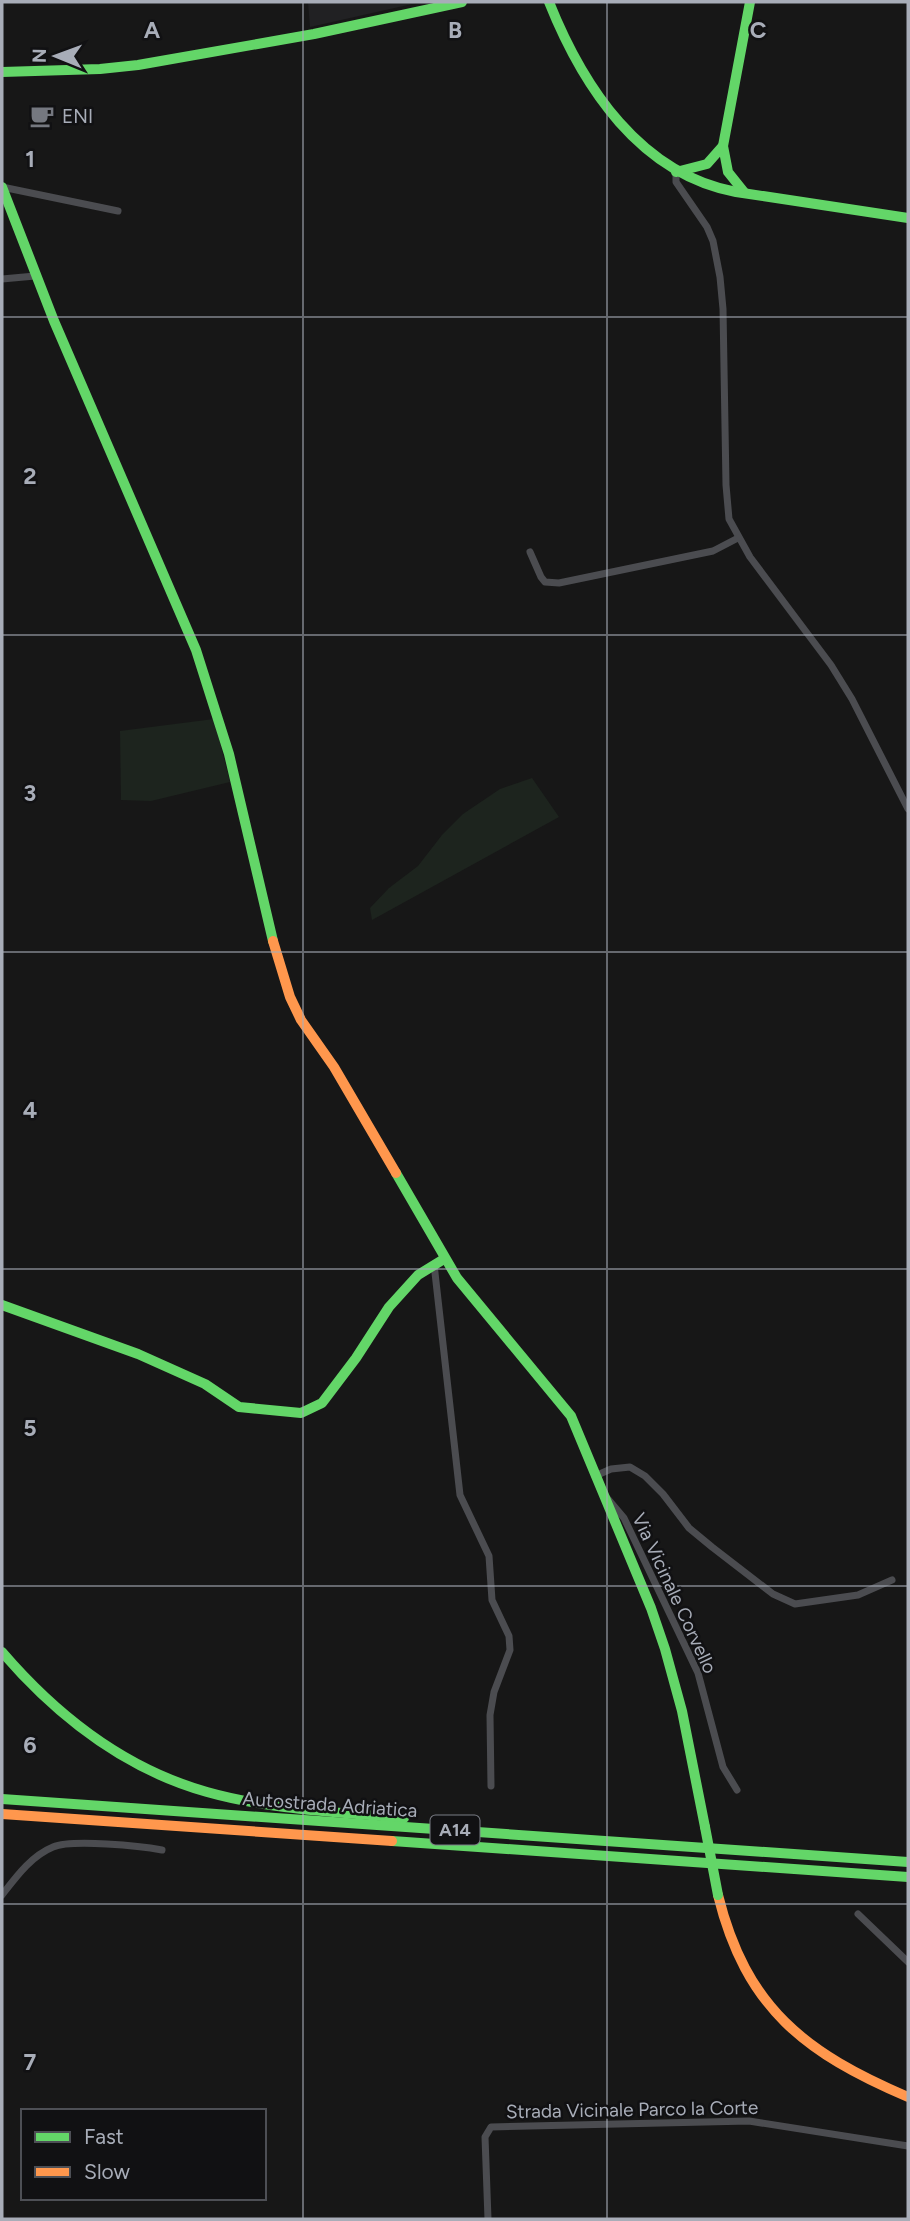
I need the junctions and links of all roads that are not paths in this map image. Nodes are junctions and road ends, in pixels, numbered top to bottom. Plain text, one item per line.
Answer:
1 (461, 2) edge
2 (549, 2) edge
3 (750, 2) edge
4 (2, 72) edge
5 (720, 159) junction
6 (676, 172) junction
7 (709, 186) junction
8 (2, 187) edge
9 (747, 194) junction
10 (118, 211) dead end
11 (908, 218) edge
12 (35, 276) junction
13 (2, 279) edge
14 (738, 538) junction
15 (530, 552) dead end
16 (908, 809) edge
17 (439, 1261) junction
18 (2, 1304) edge
19 (596, 1476) junction
20 (603, 1493) junction
21 (892, 1580) dead end
22 (2, 1652) edge
23 (491, 1786) dead end
24 (737, 1790) dead end
25 (2, 1799) edge
26 (2, 1814) edge
27 (2, 1820) edge
28 (107, 1822) junction
29 (540, 1835) junction
30 (162, 1850) dead end
31 (908, 1862) edge
32 (908, 1877) edge
33 (2, 1895) edge
34 (858, 1914) dead end
35 (908, 1962) edge
36 (908, 2097) edge
37 (908, 2146) edge
38 (488, 2219) edge

1 - 4 main road
2 - 6 main road
3 - 5 main road
5 - 6 main road
5 - 7 main road
5 - 9 main road
6 - 7 main road
6 - 14 street
7 - 9 main road
8 - 10 street
8 - 12 main road
9 - 11 main road
12 - 13 street
12 - 17 main road
14 - 15 street
14 - 16 street
17 - 18 main road
17 - 19 main road
17 - 23 street
19 - 20 main road
19 - 21 street
20 - 24 street, Via Vicinale Corvello
20 - 36 main road, bridge
22 - 29 main road
25 - 29 main road, Autostrada Adriatica / A14
26 - 28 main road, Autostrada Adriatica / A14
27 - 28 main road
28 - 32 main road, Autostrada Adriatica / A14
29 - 31 main road, Autostrada Adriatica / A14
30 - 33 street
34 - 35 street
37 - 38 street, Strada Vicinale Parco la Corte

